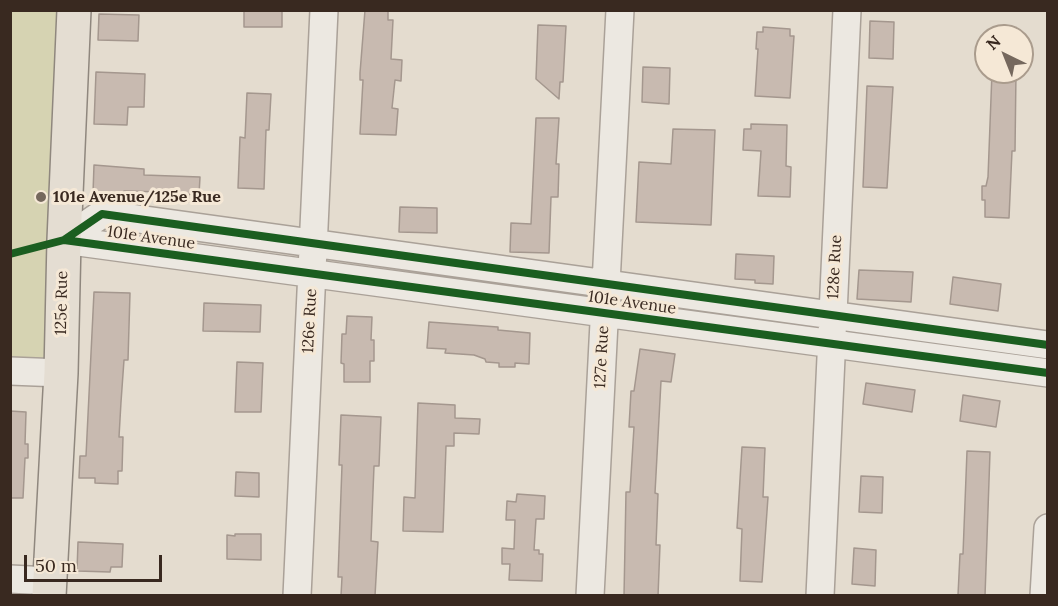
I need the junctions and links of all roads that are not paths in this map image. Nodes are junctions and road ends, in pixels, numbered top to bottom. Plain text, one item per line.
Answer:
1 (74, 10) edge
2 (324, 10) edge
3 (620, 10) edge
4 (847, 10) edge
5 (64, 240) junction
6 (313, 242) junction
7 (312, 273) junction
8 (606, 283) junction
9 (604, 313) junction
10 (833, 315) junction
11 (831, 344) junction
12 (1047, 345) edge
13 (10, 371) edge
14 (61, 373) junction
15 (1047, 373) edge
16 (1047, 528) edge
17 (10, 579) edge
18 (49, 588) edge
19 (297, 596) edge
20 (590, 596) edge
21 (820, 596) edge
22 (1044, 596) edge

1 - 5 main road, 125e Rue
2 - 6 street, 126e Rue
3 - 8 street, 127e Rue
4 - 10 street, 128e Rue
5 - 6 street, 101e Avenue
5 - 7 street, 101e Avenue
5 - 14 main road, 125e Rue
6 - 7 street, 126e Rue
6 - 8 street, 101e Avenue
7 - 9 street, 101e Avenue
7 - 19 street, 126e Rue
8 - 9 street, 127e Rue
8 - 10 street, 101e Avenue
9 - 11 street, 101e Avenue
9 - 20 street, 127e Rue
10 - 11 street, 128e Rue
10 - 12 street, 101e Avenue
11 - 15 street, 101e Avenue
11 - 21 street, 128e Rue
13 - 14 street
14 - 18 main road, 125e Rue
16 - 22 street
17 - 18 street

